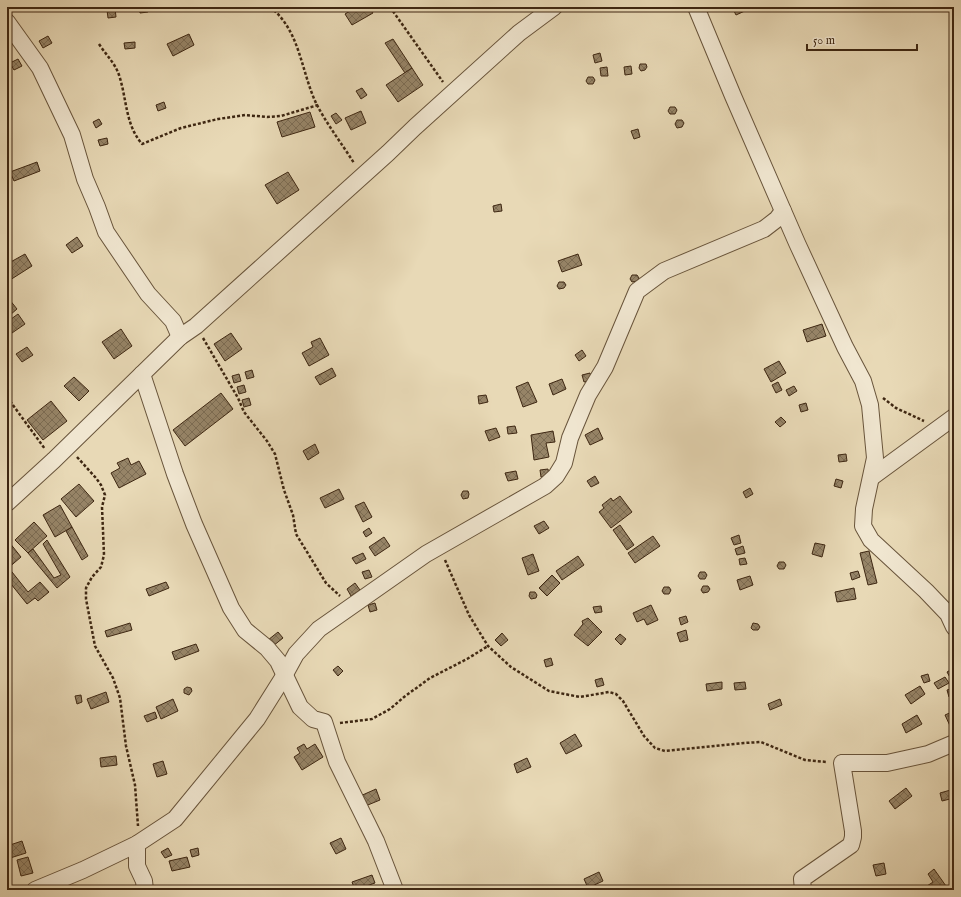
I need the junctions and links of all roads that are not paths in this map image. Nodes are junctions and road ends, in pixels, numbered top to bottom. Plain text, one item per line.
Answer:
1 (554, 7) edge
2 (696, 7) edge
3 (7, 22) edge
4 (783, 211) junction
5 (180, 337) junction
6 (142, 374) junction
7 (954, 417) edge
8 (872, 477) junction
9 (7, 503) edge
10 (952, 616) edge
11 (284, 676) junction
12 (954, 743) edge
13 (137, 844) junction
14 (35, 890) edge
15 (146, 890) edge
16 (395, 890) edge
17 (803, 890) edge

1 - 5 street
2 - 4 street
3 - 5 street
4 - 8 street
4 - 11 street
5 - 6 street
6 - 9 street
6 - 11 street
7 - 8 street
8 - 10 street
11 - 13 street
11 - 16 street
12 - 17 street
13 - 14 street
13 - 15 street

